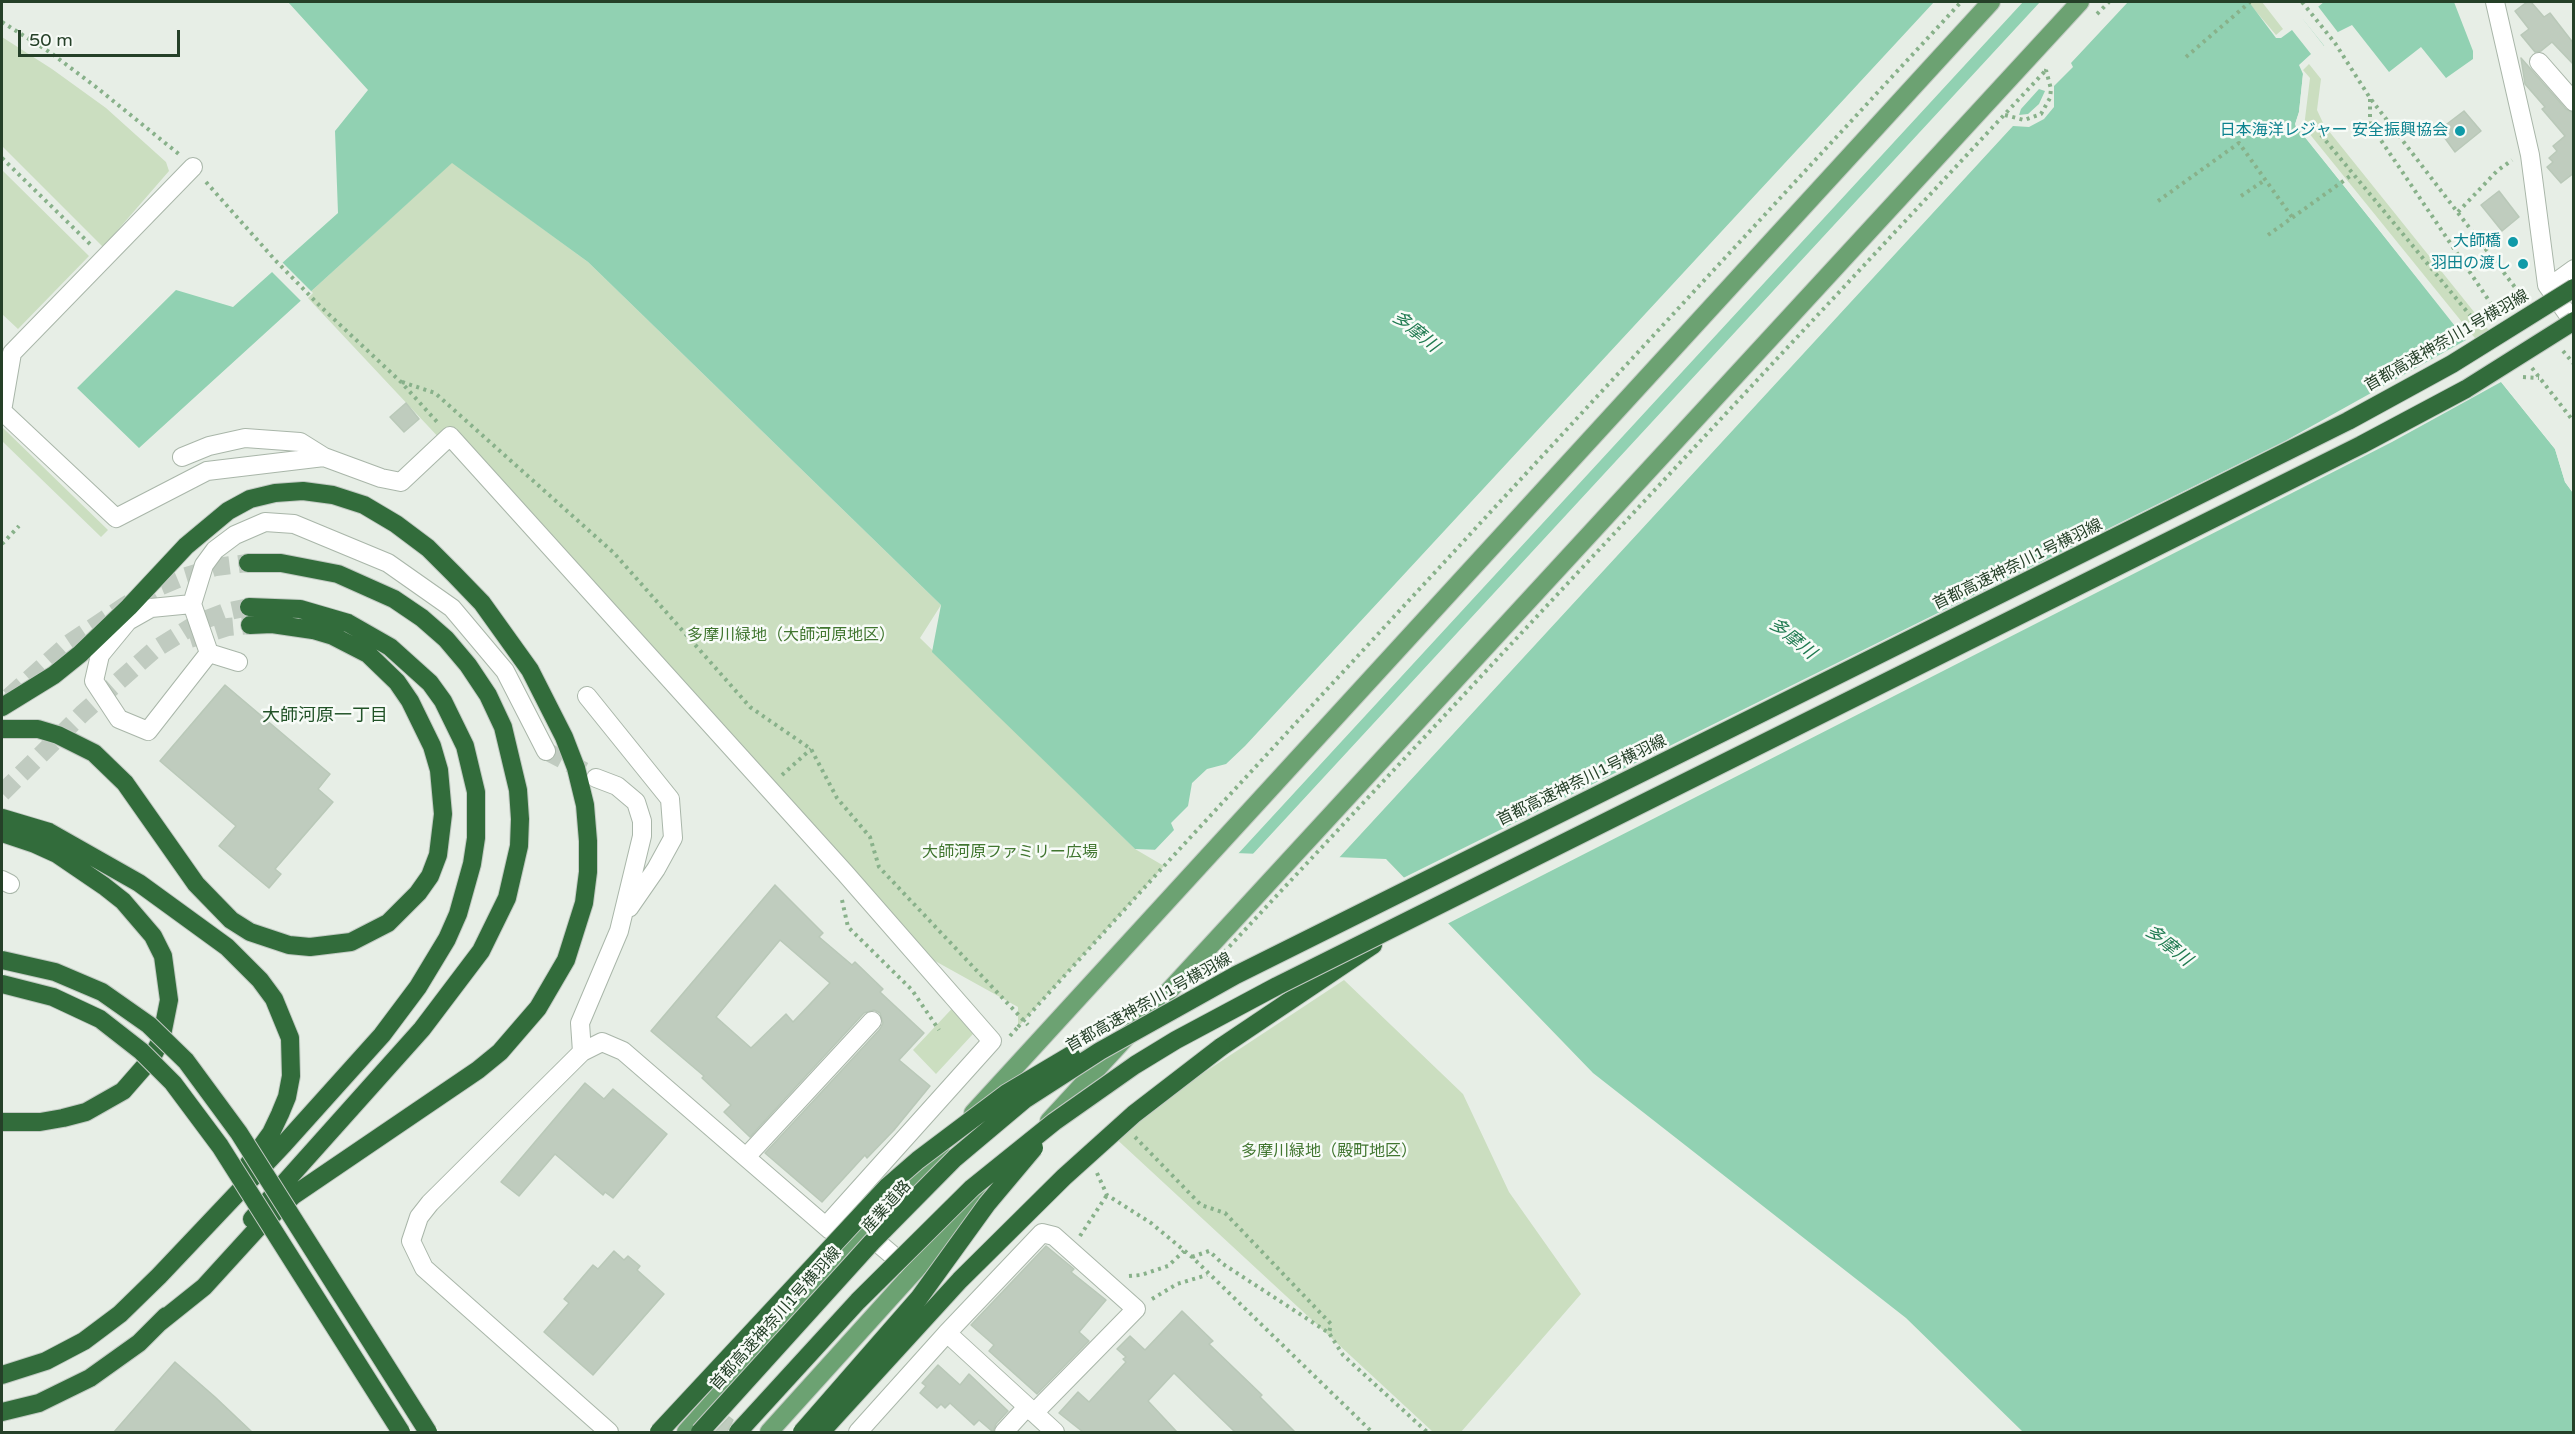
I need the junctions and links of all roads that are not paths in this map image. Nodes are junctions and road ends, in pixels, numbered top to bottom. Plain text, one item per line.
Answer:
1 (1991, 2) edge
2 (2080, 2) edge
3 (2496, 2) edge
4 (2539, 62) dead end
5 (2574, 102) edge
6 (194, 167) road end
7 (2574, 269) edge
8 (2549, 287) junction
9 (2574, 288) edge
10 (2574, 322) edge
11 (182, 457) dead end
12 (324, 457) junction
13 (248, 563) tunnel mouth
14 (192, 604) junction
15 (209, 653) junction
16 (238, 662) dead end
17 (587, 696) dead end
18 (2, 707) edge
19 (2, 729) edge
20 (546, 751) tunnel mouth
21 (596, 778) tunnel mouth
22 (2, 818) edge
23 (2, 833) edge
24 (622, 916) junction
25 (1418, 916) junction
26 (2, 960) edge
27 (2, 984) edge
28 (1163, 1014) junction
29 (872, 1021) dead end
30 (582, 1052) junction
31 (1087, 1088) junction
32 (2, 1122) edge
33 (746, 1156) junction
34 (826, 1226) junction
35 (865, 1232) junction
36 (913, 1273) junction
37 (159, 1276) junction
38 (159, 1323) junction
39 (947, 1333) junction
40 (4, 1375) edge
41 (66, 1392) junction
42 (2, 1407) edge
43 (1031, 1410) junction
44 (2, 1412) edge
45 (401, 1432) edge
46 (428, 1432) edge
47 (609, 1432) edge
48 (659, 1432) edge
49 (686, 1432) edge
50 (700, 1432) edge
51 (738, 1432) edge
52 (769, 1432) edge
53 (802, 1432) edge
54 (821, 1432) edge
55 (858, 1432) edge
56 (1004, 1432) edge
57 (1055, 1432) edge

1 - 35 main road, 産業道路
2 - 31 main road, bridge
3 - 8 street
4 - 5 street
6 - 12 street
7 - 8 street
8 - 10 street
9 - 28 highway, 首都高速神奈川1号横羽線, bridge
10 - 25 highway, bridge
11 - 12 street
12 - 34 street
13 - 38 highway
14 - 15 street
14 - 15 street
14 - 20 street
15 - 16 street
17 - 24 street
18 - 38 highway
19 - 37 highway
21 - 24 street
22 - 37 highway
23 - 32 highway
24 - 30 street
25 - 31 highway, bridge
25 - 54 highway, bridge
26 - 46 highway, bridge
27 - 45 highway, bridge
28 - 48 highway, bridge
28 - 50 highway, 首都高速神奈川1号横羽線, bridge
29 - 33 street
30 - 33 street
30 - 47 street
31 - 36 main road
31 - 51 highway, bridge
31 - 53 highway, bridge
33 - 34 street
34 - 35 street
35 - 36 street
35 - 49 main road, 産業道路
36 - 52 main road
37 - 40 highway
38 - 41 highway
39 - 43 street
39 - 43 street
39 - 55 street
41 - 42 highway
41 - 44 highway
43 - 56 street
43 - 57 street

